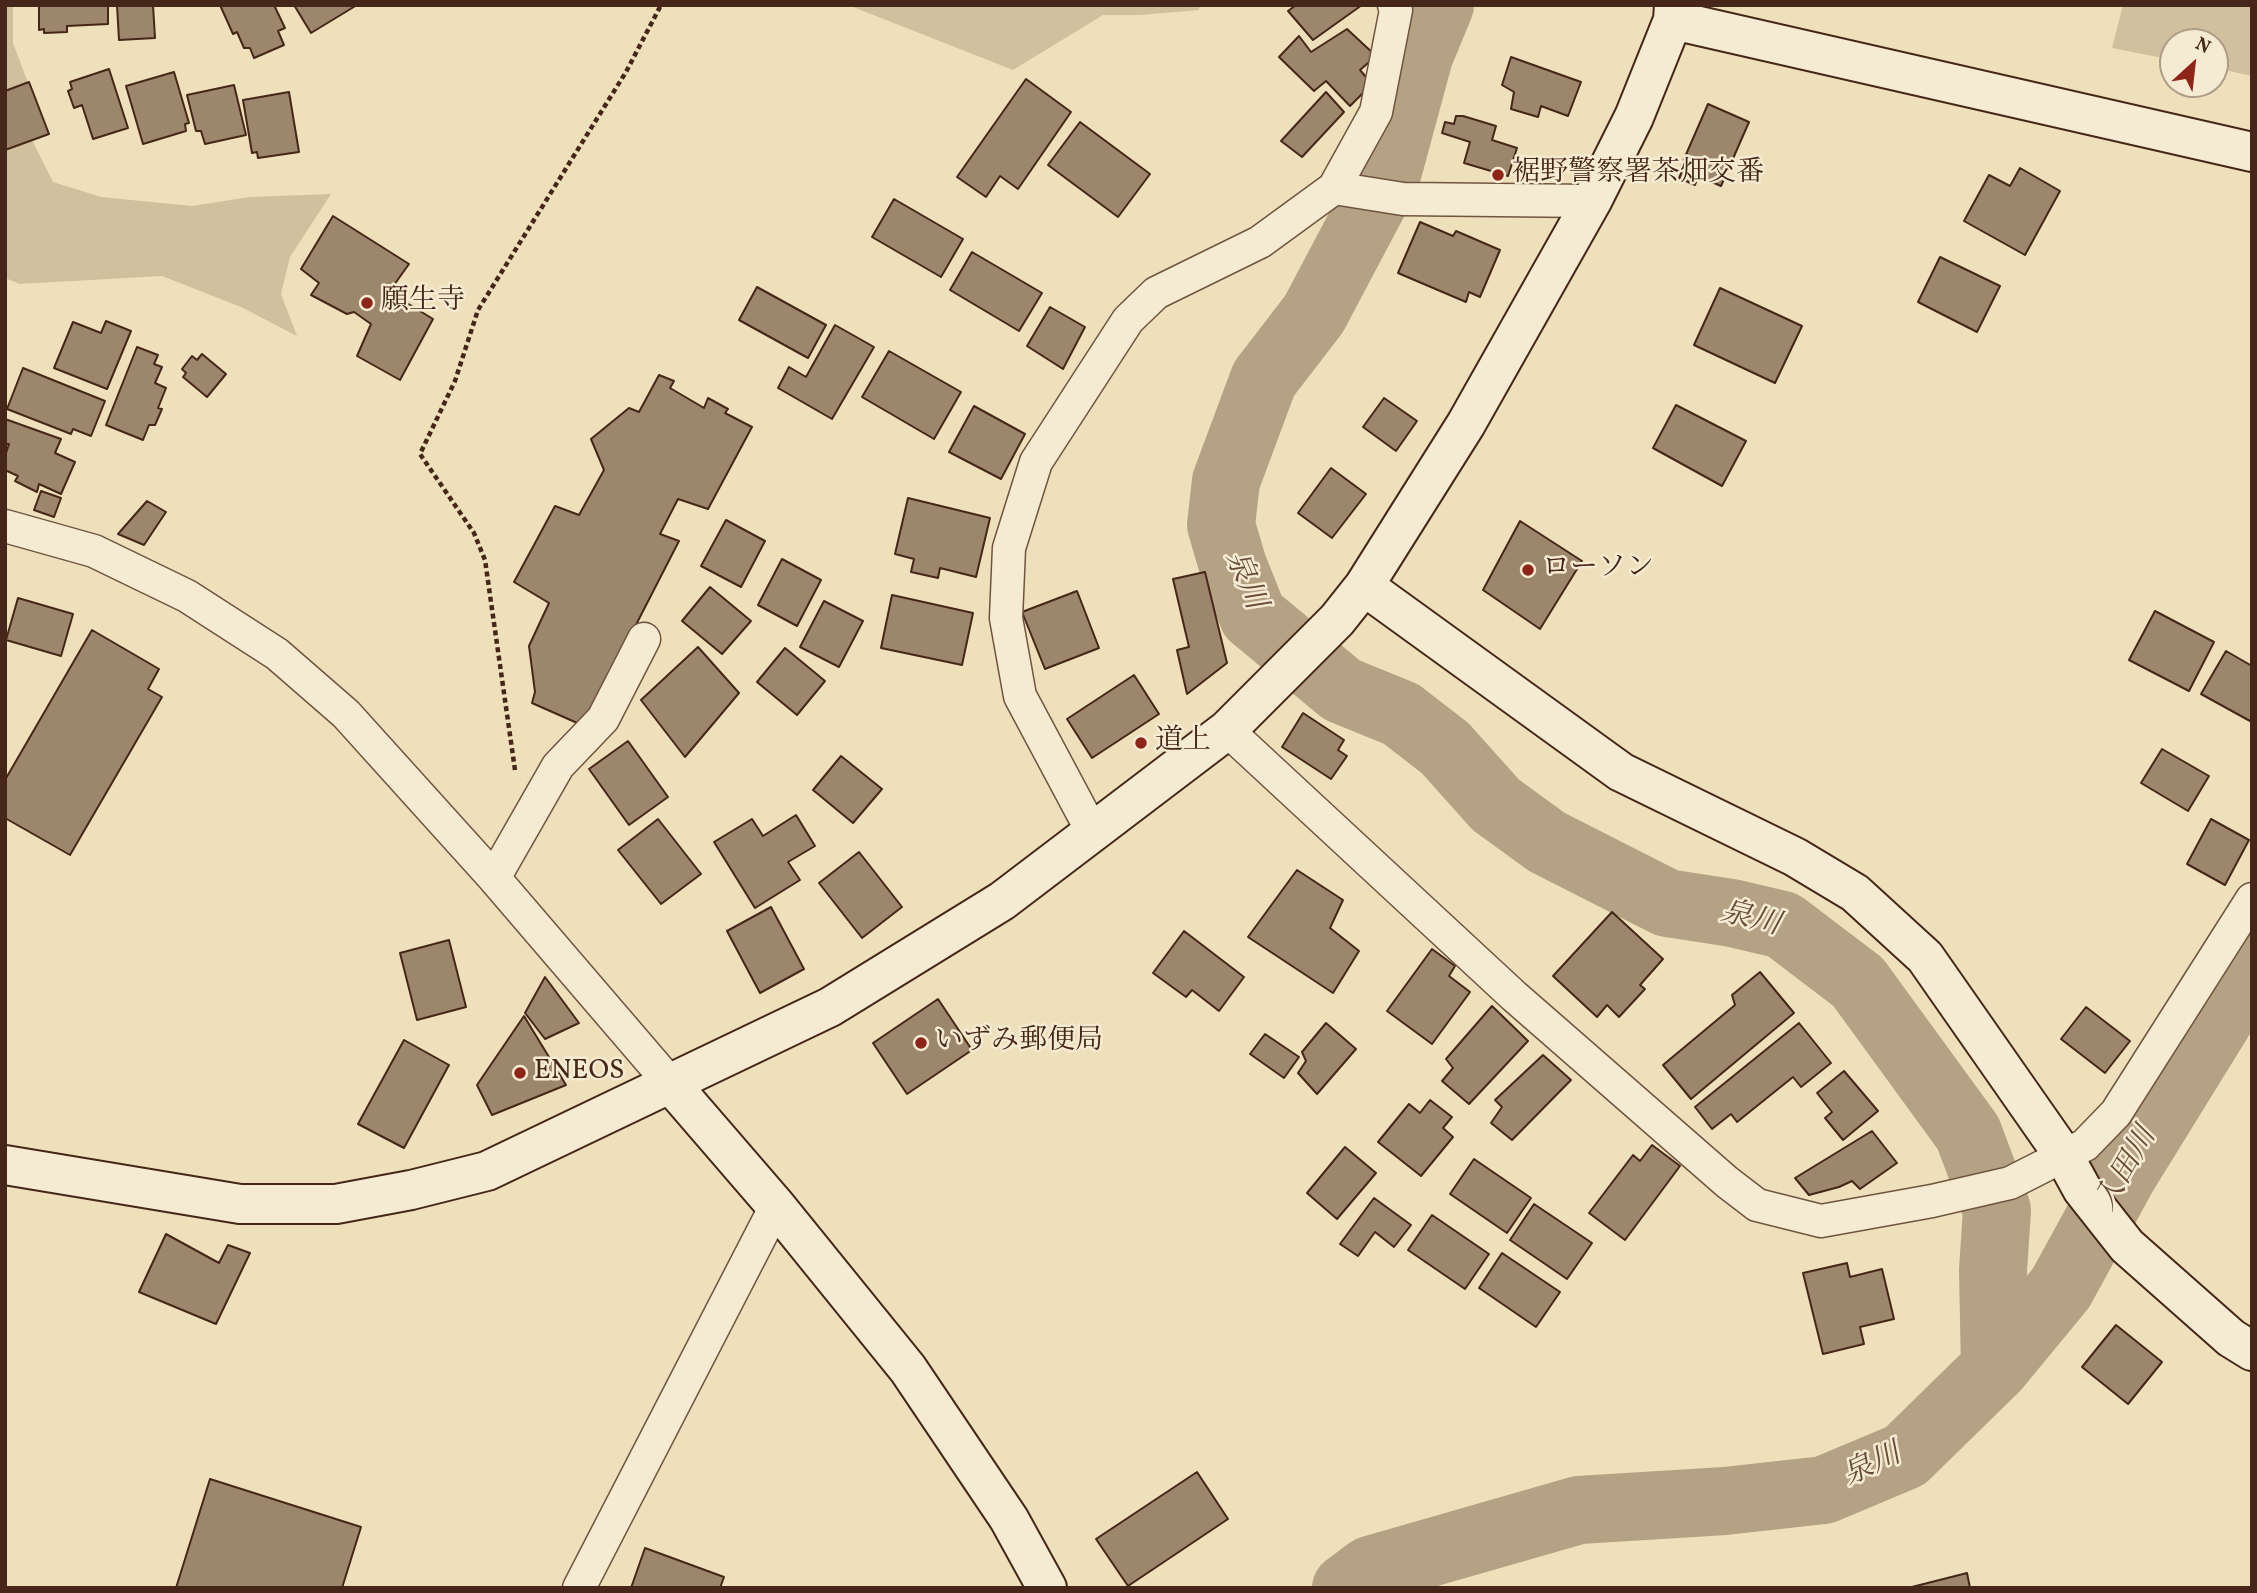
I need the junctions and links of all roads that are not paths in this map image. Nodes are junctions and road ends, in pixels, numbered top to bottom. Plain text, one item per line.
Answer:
1 (1394, 5) edge
2 (1673, 12) edge
3 (2252, 152) edge
4 (1344, 190) junction
5 (1592, 201) junction
6 (5, 526) edge
7 (1364, 586) junction
8 (644, 639) dead end
9 (1227, 730) junction
10 (1092, 831) junction
11 (494, 878) junction
12 (2252, 899) edge
13 (669, 1082) junction
14 (2063, 1156) junction
15 (5, 1165) edge
16 (776, 1206) junction
17 (2252, 1351) edge
18 (579, 1588) edge
19 (1047, 1588) edge

1 - 4 street
2 - 3 street
2 - 5 street
4 - 5 street
4 - 10 street
5 - 7 street
6 - 11 street
7 - 9 street
7 - 14 street
8 - 11 street
9 - 10 street
9 - 14 street
10 - 13 street
11 - 13 street
12 - 14 street
13 - 15 street
13 - 16 street
14 - 17 street
16 - 18 street
16 - 19 street

